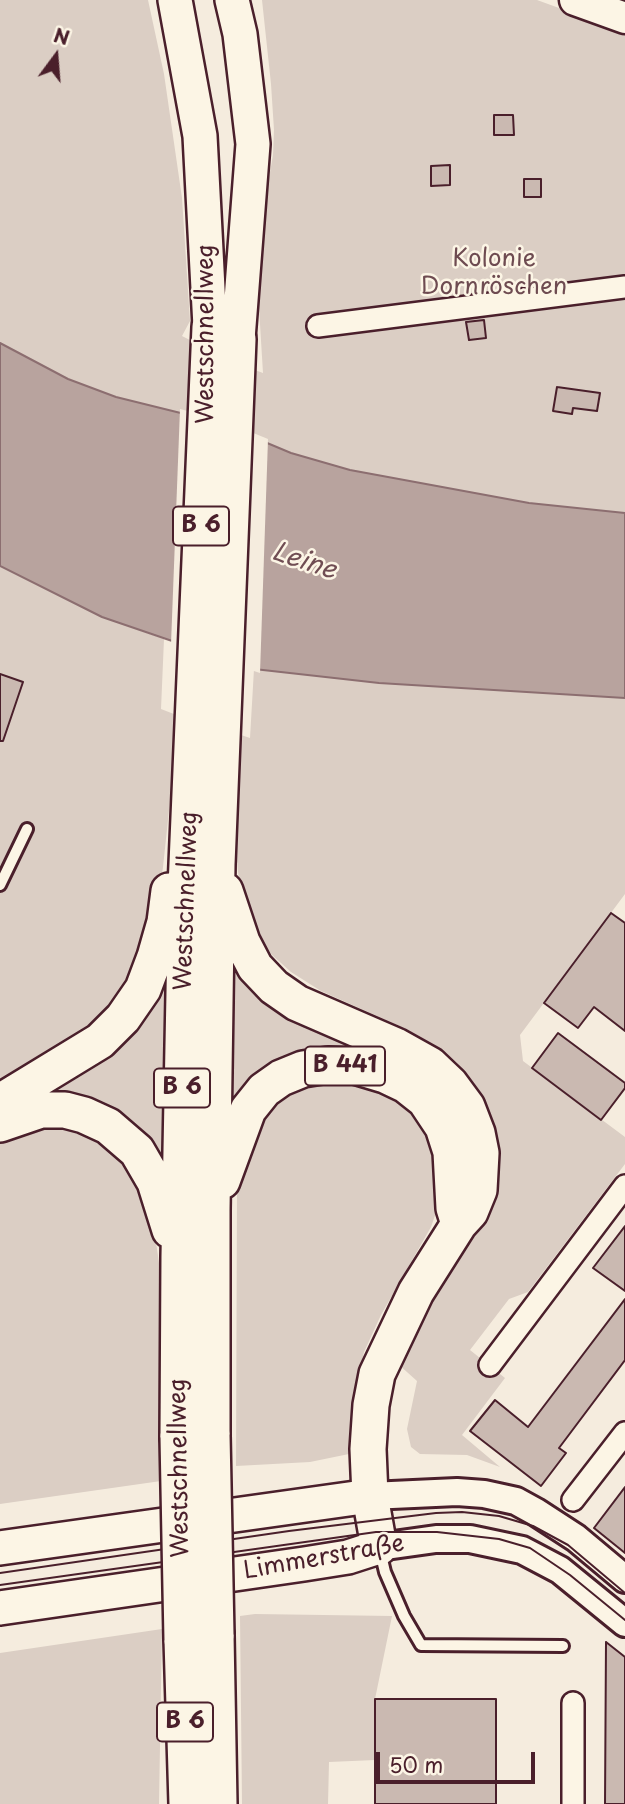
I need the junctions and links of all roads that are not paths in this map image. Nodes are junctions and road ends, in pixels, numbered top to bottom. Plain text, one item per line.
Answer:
1 (175, 0) edge
2 (232, 0) edge
3 (245, 0) edge
4 (575, 0) edge
5 (621, 17) edge
6 (240, 34) junction
7 (625, 287) edge
8 (318, 326) dead end
9 (224, 333) junction
10 (202, 729) junction
11 (27, 829) dead end
12 (217, 864) junction
13 (0, 885) edge
14 (0, 1102) edge
15 (0, 1124) edge
16 (625, 1185) edge
17 (212, 1211) junction
18 (459, 1224) junction
19 (179, 1256) junction
20 (490, 1365) dead end
21 (625, 1433) edge
22 (370, 1496) junction
23 (573, 1500) dead end
24 (379, 1547) junction
25 (0, 1548) edge
26 (625, 1579) edge
27 (0, 1608) edge
28 (625, 1623) edge
29 (199, 1637) junction
30 (563, 1646) dead end
31 (573, 1703) dead end
32 (187, 1804) edge
33 (219, 1804) edge
34 (573, 1804) edge

1 - 9 main road, Westschnellweg / B 6
2 - 6 main road, Westschnellweg / B 6
3 - 6 main road
4 - 5 main road
6 - 9 main road, Westschnellweg / B 6
7 - 8 street
9 - 10 highway, Westschnellweg / B 6
10 - 12 highway, Westschnellweg / B 6
10 - 14 highway
10 - 19 highway, Westschnellweg / B 6
11 - 13 lane
12 - 17 highway, Westschnellweg / B 6
12 - 18 highway
15 - 19 highway
16 - 20 street
17 - 18 highway, B 441
17 - 29 highway, Westschnellweg / B 6, bridge
18 - 22 highway
19 - 29 highway, Westschnellweg / B 6, bridge
21 - 23 street
22 - 24 highway
22 - 25 main road, Limmerstraße
22 - 26 street, Limmerstraße
24 - 27 main road, Limmerstraße
24 - 28 street, Limmerstraße
24 - 30 lane
29 - 32 highway, Westschnellweg / B 6
29 - 33 highway, Westschnellweg / B 6
31 - 34 street

